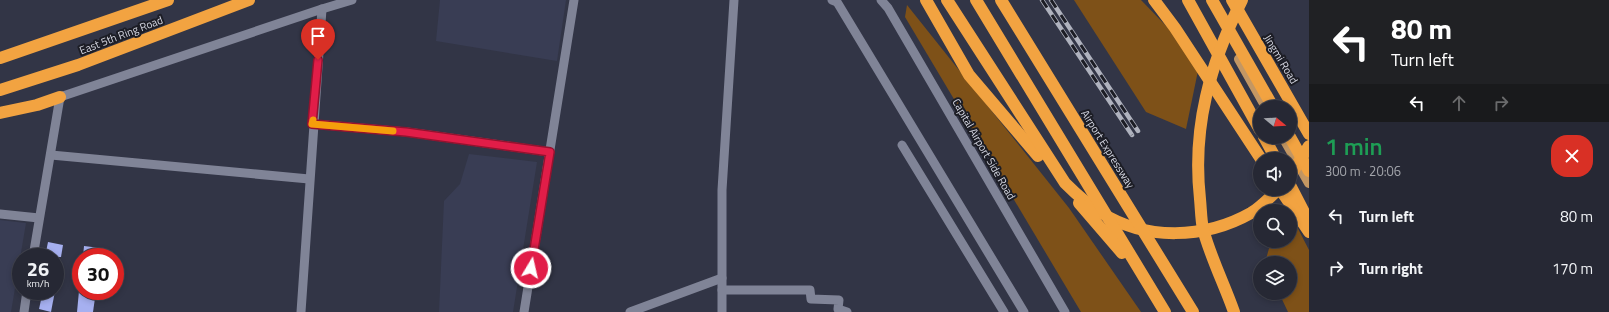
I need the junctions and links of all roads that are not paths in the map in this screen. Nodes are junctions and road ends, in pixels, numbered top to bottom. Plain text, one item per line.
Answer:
1 (168, 0) edge
2 (249, 0) edge
3 (352, 0) edge
4 (574, 0) edge
5 (734, 0) edge
6 (832, 0) edge
7 (881, 0) edge
8 (916, 0) edge
9 (926, 0) edge
10 (947, 0) edge
11 (976, 0) edge
12 (1001, 0) edge
13 (1154, 0) edge
14 (1188, 0) edge
15 (1205, 0) edge
16 (1212, 0) edge
17 (1232, 0) edge
18 (1242, 0) edge
19 (322, 9) junction
20 (0, 58) edge
21 (969, 75) junction
22 (0, 90) edge
23 (60, 97) junction
24 (1262, 100) edge
25 (1269, 100) edge
26 (0, 113) edge
27 (1253, 117) edge
28 (312, 124) junction
29 (1309, 130) edge
30 (1309, 134) edge
31 (1287, 144) edge
32 (1294, 144) edge
33 (902, 145) dead end
34 (1309, 146) edge
35 (550, 152) junction
36 (1256, 152) edge
37 (51, 155) junction
38 (1297, 165) edge
39 (1309, 171) edge
40 (309, 179) junction
41 (1309, 183) edge
42 (1271, 196) edge
43 (1285, 196) edge
44 (1296, 196) edge
45 (0, 214) edge
46 (39, 218) junction
47 (1309, 222) edge
48 (1309, 232) edge
49 (34, 248) edge
50 (722, 278) junction
51 (1144, 280) junction
52 (722, 290) junction
53 (26, 300) edge
54 (842, 311) edge
55 (24, 312) edge
56 (300, 312) edge
57 (524, 312) edge
58 (630, 312) edge
59 (722, 312) edge
60 (1004, 312) edge
61 (1024, 312) edge
62 (1065, 312) edge
63 (1164, 312) edge
64 (1193, 312) edge
65 (1234, 312) edge

1 - 20 highway, East 5th Ring Road
2 - 22 highway, East 5th Ring Road
3 - 19 street
4 - 35 street
5 - 50 street
6 - 61 street
7 - 62 street, Capital Airport Side Road
8 - 21 highway
9 - 21 highway
10 - 42 highway
11 - 51 highway
12 - 64 highway, Airport Expressway
13 - 36 highway
14 - 27 highway
15 - 24 main road
16 - 25 highway
17 - 29 main road, Jingmi Road
17 - 30 highway
18 - 65 highway
19 - 23 street
19 - 28 street
21 - 51 highway
23 - 26 highway
23 - 37 street
28 - 35 street
28 - 40 street
31 - 41 main road
32 - 39 highway
33 - 60 street
34 - 38 highway
35 - 57 street
37 - 40 street
37 - 46 street
40 - 56 street
43 - 48 highway
44 - 47 highway
45 - 46 street
46 - 49 street
50 - 52 street
50 - 58 street
51 - 63 highway
52 - 54 street
52 - 59 street
53 - 55 street

